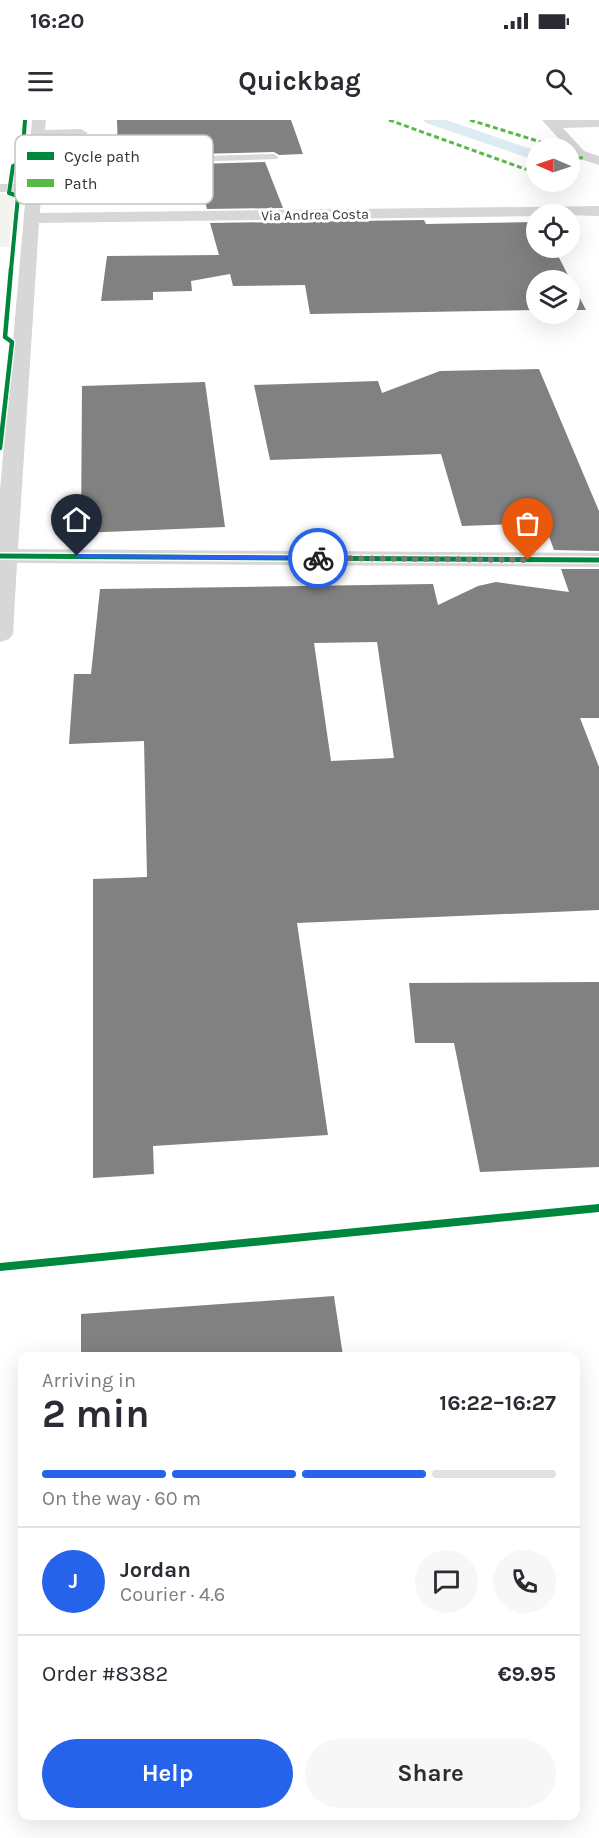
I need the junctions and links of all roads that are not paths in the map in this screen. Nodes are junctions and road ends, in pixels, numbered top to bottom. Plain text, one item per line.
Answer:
1 (551, 122) edge
2 (599, 123) edge
3 (80, 126) edge
4 (38, 127) edge
5 (274, 157) dead end
6 (213, 159) edge
7 (599, 161) edge
8 (32, 204) edge
9 (599, 211) edge
10 (30, 218) junction
11 (9, 381) edge
12 (6, 442) edge
13 (3, 556) edge
14 (599, 560) edge
15 (0, 634) edge

1 - 2 street
1 - 7 street
3 - 4 street
5 - 6 lane
8 - 10 street
9 - 10 street, Via Andrea Costa
10 - 11 street
11 - 12 street
12 - 13 street
13 - 14 street
13 - 15 street

